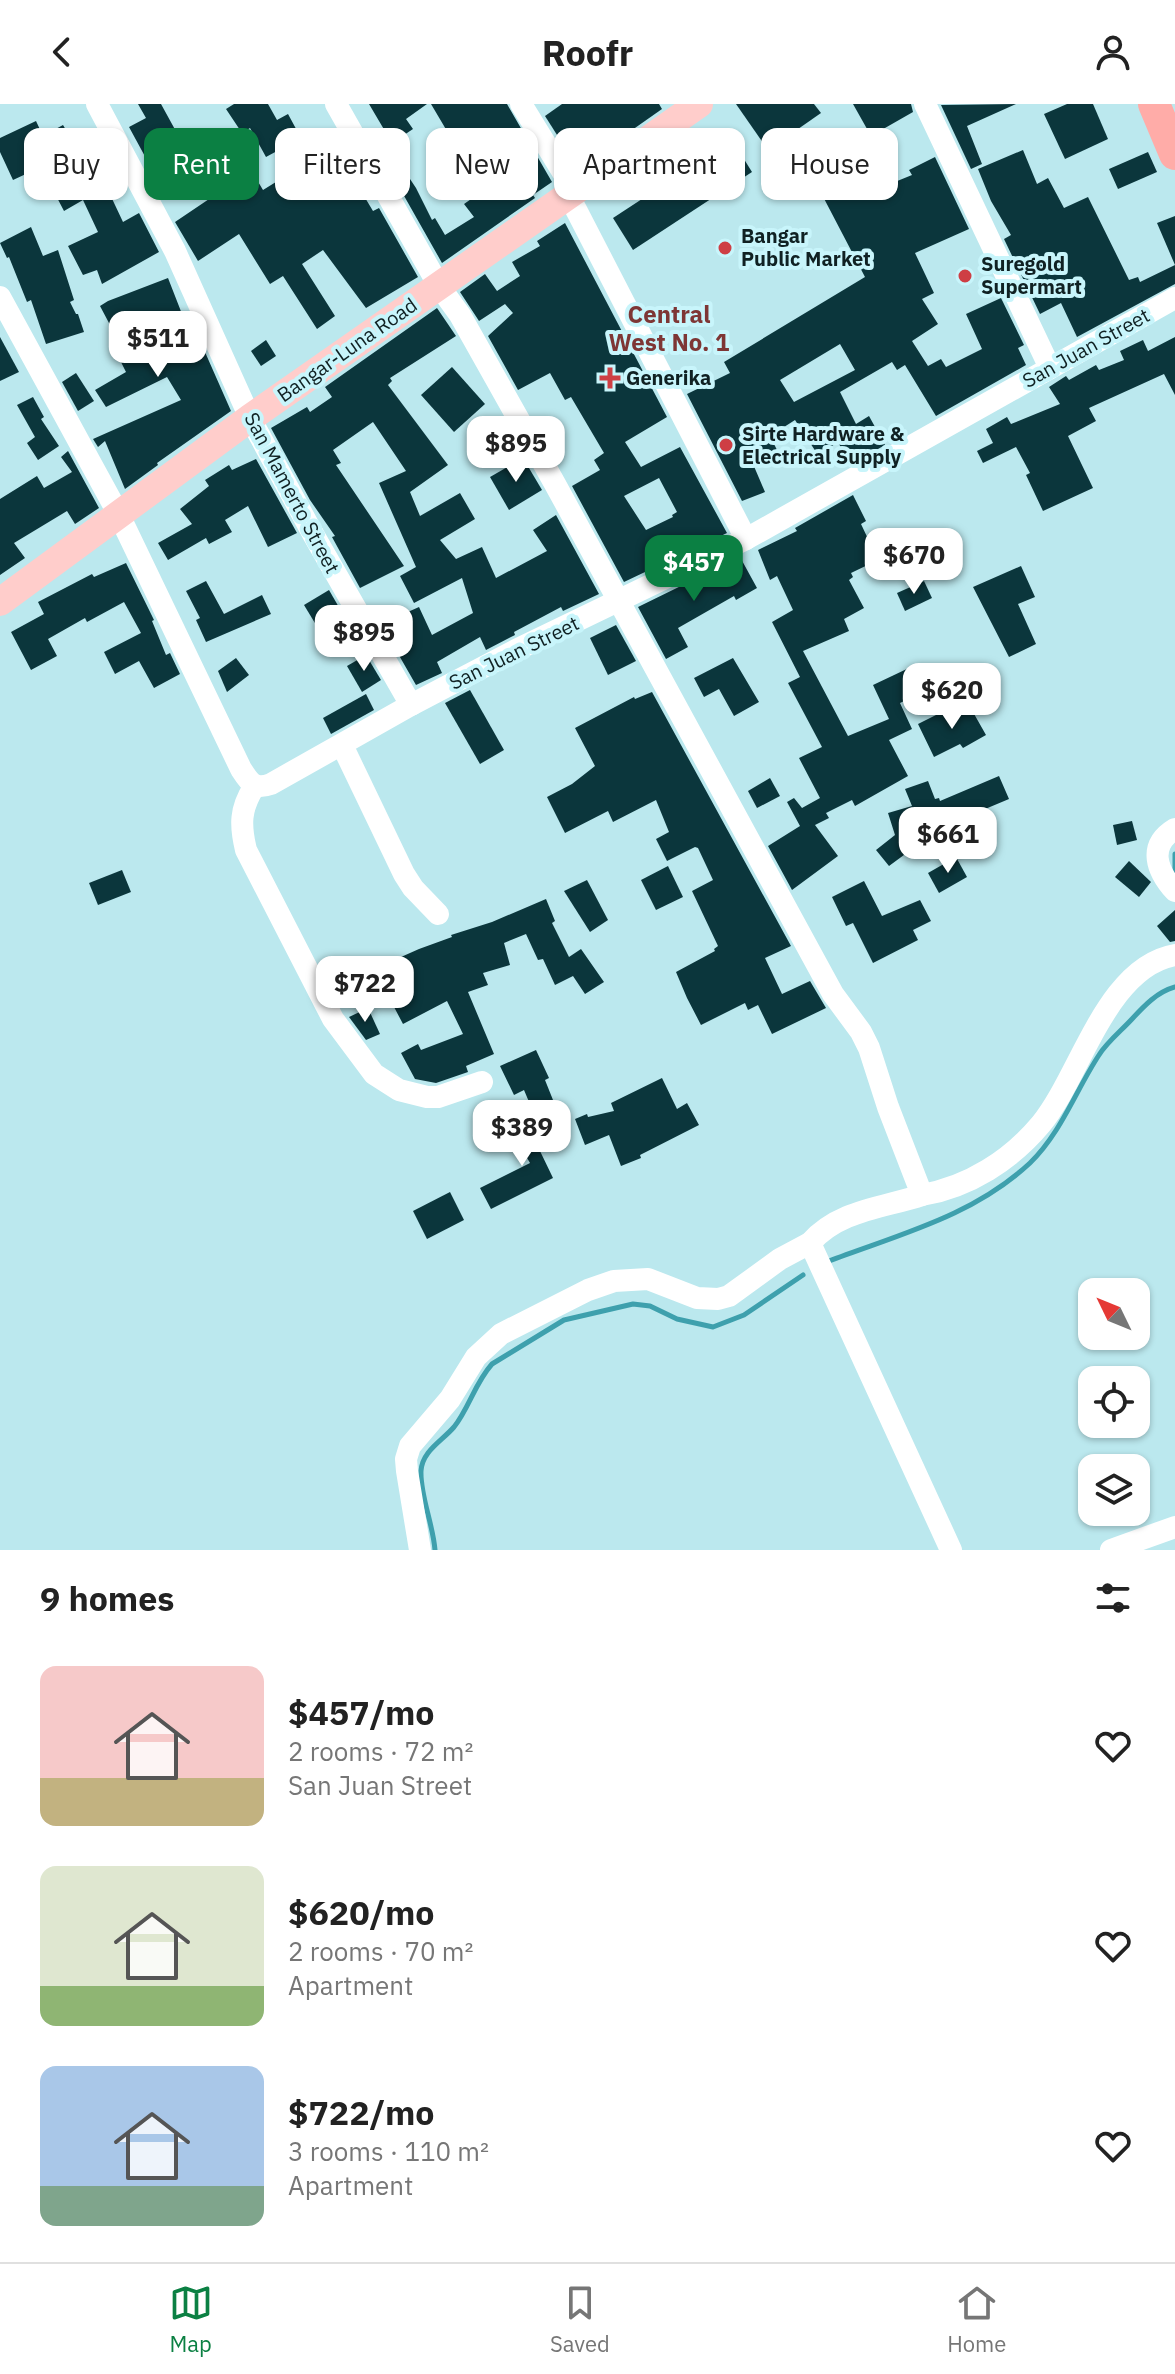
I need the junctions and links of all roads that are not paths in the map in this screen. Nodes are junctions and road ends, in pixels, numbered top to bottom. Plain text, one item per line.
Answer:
1 (97, 104) edge
2 (336, 104) edge
3 (521, 104) edge
4 (699, 104) edge
5 (925, 104) edge
6 (1154, 104) edge
7 (665, 128) edge
8 (1175, 154) edge
9 (554, 162) edge
10 (563, 200) edge
11 (575, 200) edge
12 (439, 286) junction
13 (0, 297) edge
14 (1175, 298) edge
15 (1050, 368) junction
16 (250, 418) junction
17 (119, 515) junction
18 (746, 539) junction
19 (0, 602) edge
20 (620, 602) junction
21 (411, 705) junction
22 (342, 745) junction
23 (254, 787) junction
24 (1175, 829) edge
25 (1175, 891) edge
26 (438, 914) dead end
27 (1175, 955) edge
28 (482, 1082) dead end
29 (922, 1195) junction
30 (810, 1243) junction
31 (1175, 1527) edge
32 (420, 1550) edge
33 (951, 1550) edge
34 (1111, 1550) edge

1 - 16 street, San Mamerto Street
2 - 12 street
3 - 9 street
4 - 7 main road, Bangar-Luna Road
5 - 15 street
6 - 8 highway
10 - 12 main road, Bangar-Luna Road
11 - 18 street
12 - 16 main road, Bangar-Luna Road
12 - 20 street
13 - 17 street
14 - 15 street, San Juan Street
15 - 18 street, San Juan Street
16 - 17 main road, Bangar-Luna Road
16 - 21 street, San Mamerto Street
17 - 19 main road, Bangar-Luna Road
17 - 23 street
18 - 20 street, San Juan Street
20 - 21 street, San Juan Street
20 - 29 street
21 - 22 street, San Juan Street
22 - 23 street, San Juan Street
22 - 26 street
23 - 28 street
24 - 25 street
27 - 29 street
29 - 30 street
30 - 32 street
30 - 33 street
31 - 34 street

